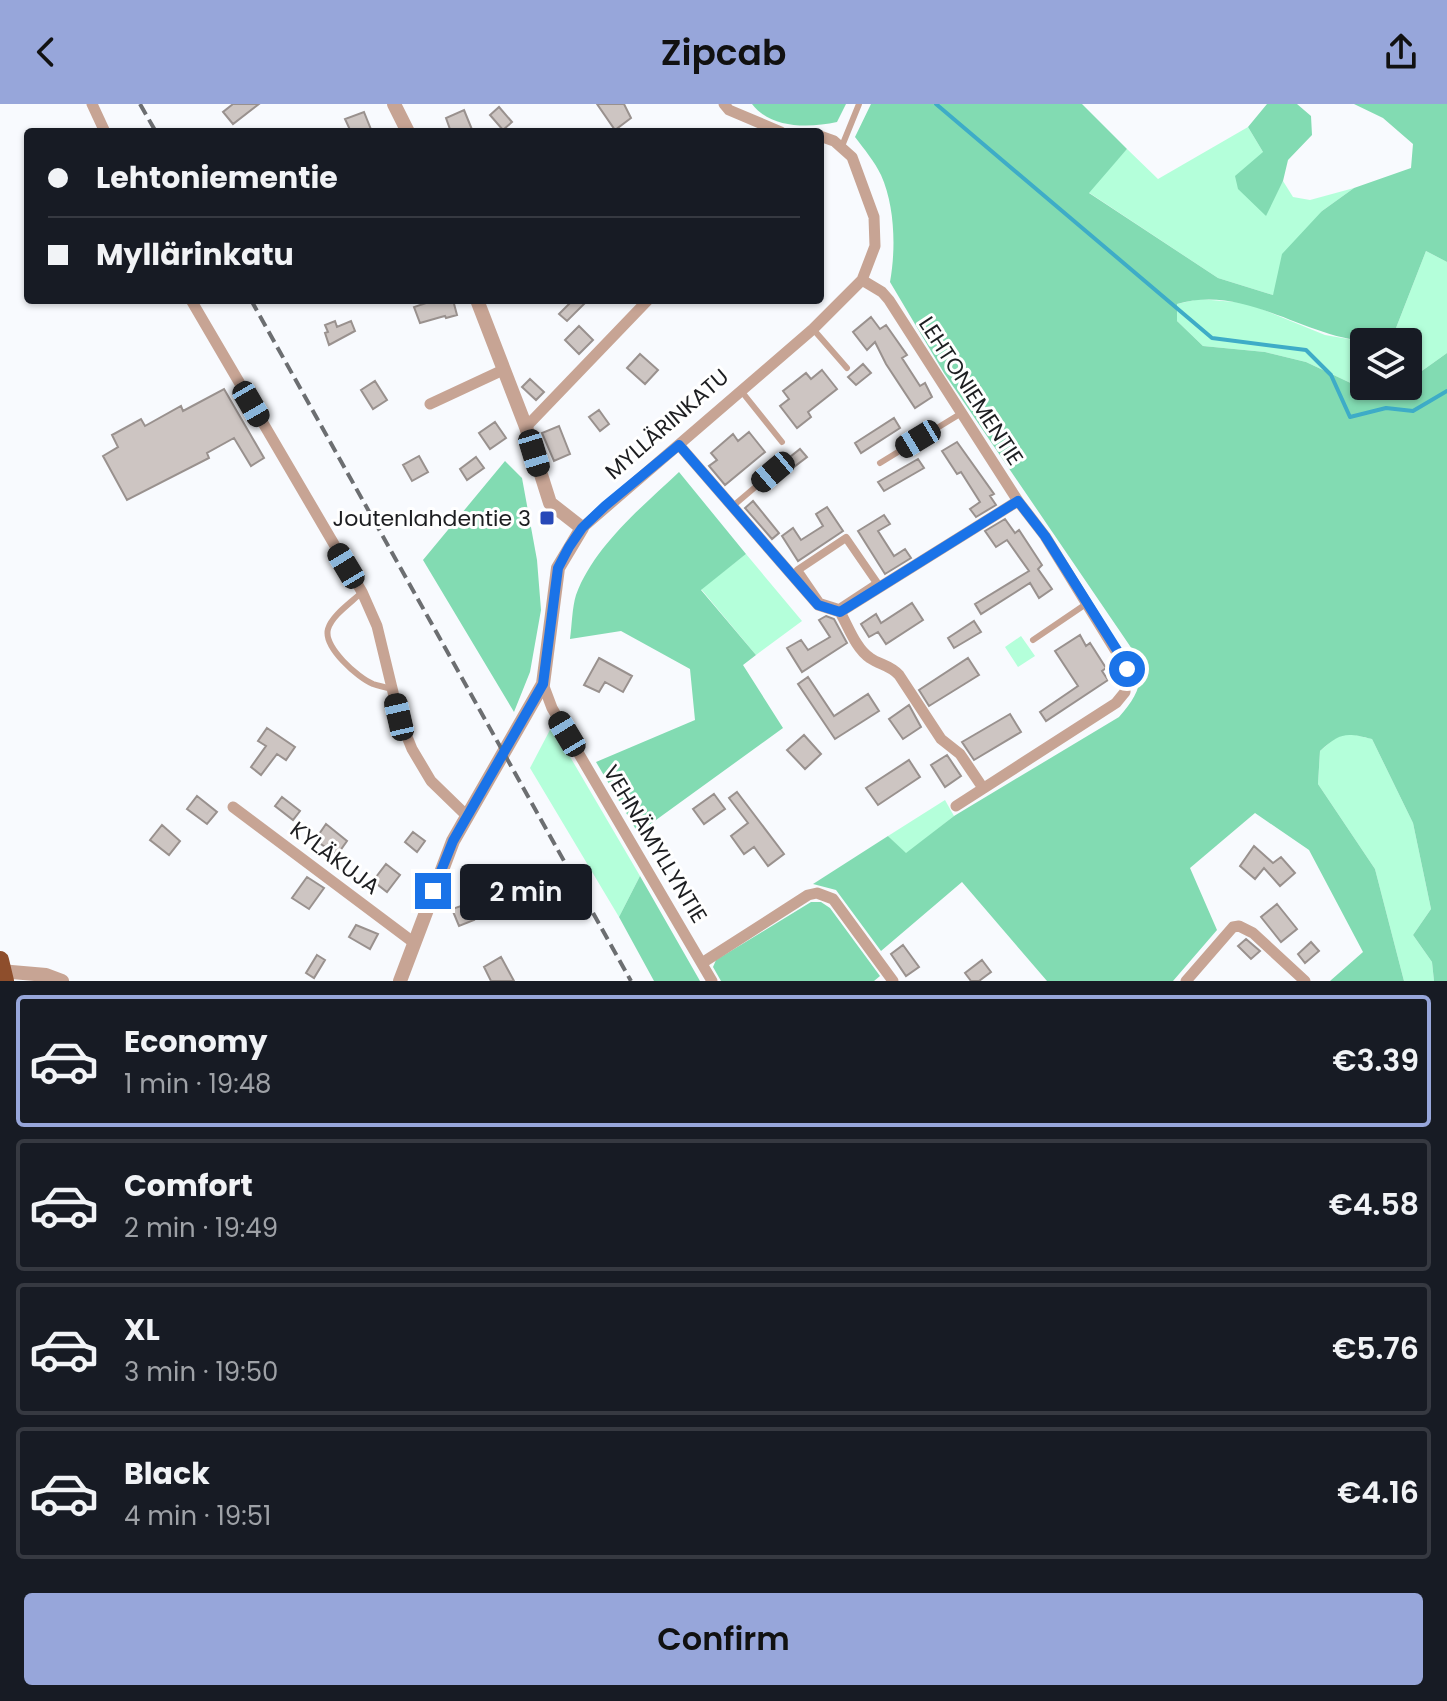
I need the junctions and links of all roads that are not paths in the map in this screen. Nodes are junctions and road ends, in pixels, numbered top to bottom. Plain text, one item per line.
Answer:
1 (92, 104) edge
2 (394, 104) edge
3 (724, 104) edge
4 (859, 104) edge
5 (103, 128) edge
6 (406, 128) edge
7 (772, 128) edge
8 (824, 138) edge
9 (838, 144) junction
10 (862, 280) junction
11 (193, 304) edge
12 (478, 304) edge
13 (644, 304) edge
14 (813, 329) junction
15 (847, 368) dead end
16 (503, 370) junction
17 (740, 390) junction
18 (430, 404) dead end
19 (960, 414) junction
20 (526, 427) junction
21 (782, 442) dead end
22 (679, 445) junction
23 (880, 463) dead end
24 (773, 472) dead end
25 (1018, 501) junction
26 (733, 506) junction
27 (582, 528) junction
28 (798, 570) joint
29 (362, 592) junction
30 (1087, 603) junction
31 (840, 612) junction
32 (1033, 640) dead end
33 (543, 684) junction
34 (393, 689) junction
35 (983, 788) junction
36 (956, 806) dead end
37 (233, 807) dead end
38 (467, 816) junction
39 (413, 942) junction
40 (0, 960) edge
41 (702, 963) junction
42 (0, 971) edge
43 (5, 981) edge
44 (62, 981) edge
45 (400, 981) edge
46 (712, 981) edge
47 (893, 981) edge
48 (1186, 981) edge
49 (1305, 981) edge

1 - 5 street
2 - 6 street
3 - 7 street
4 - 9 lane
8 - 9 street
9 - 10 street
10 - 14 street, MYLLÄRINKATU
10 - 19 street, LEHTONIEMENTIE
11 - 29 street
12 - 16 street
13 - 20 street
14 - 15 lane
14 - 17 street, MYLLÄRINKATU
16 - 18 street
16 - 20 street
17 - 21 lane
17 - 22 street, MYLLÄRINKATU
19 - 23 lane
19 - 25 street, LEHTONIEMENTIE
20 - 27 street
22 - 26 street
22 - 27 street, MYLLÄRINKATU
24 - 26 lane
25 - 30 street, LEHTONIEMENTIE
25 - 31 street
26 - 31 street
27 - 33 street, MYLLÄRINKATU
28 - 28 street
29 - 34 street
29 - 34 lane
30 - 32 lane
30 - 35 street, LEHTONIEMENTIE
31 - 35 street
33 - 38 street, MYLLÄRINKATU
33 - 41 street, VEHNÄMYLLYNTIE
34 - 38 street
35 - 36 street
37 - 39 street, KYLÄKUJA
38 - 39 street, MYLLÄRINKATU
39 - 45 street, MYLLÄRINKATU
40 - 43 highway, bridge
41 - 46 street, VEHNÄMYLLYNTIE
41 - 47 street
42 - 44 street
48 - 49 street

